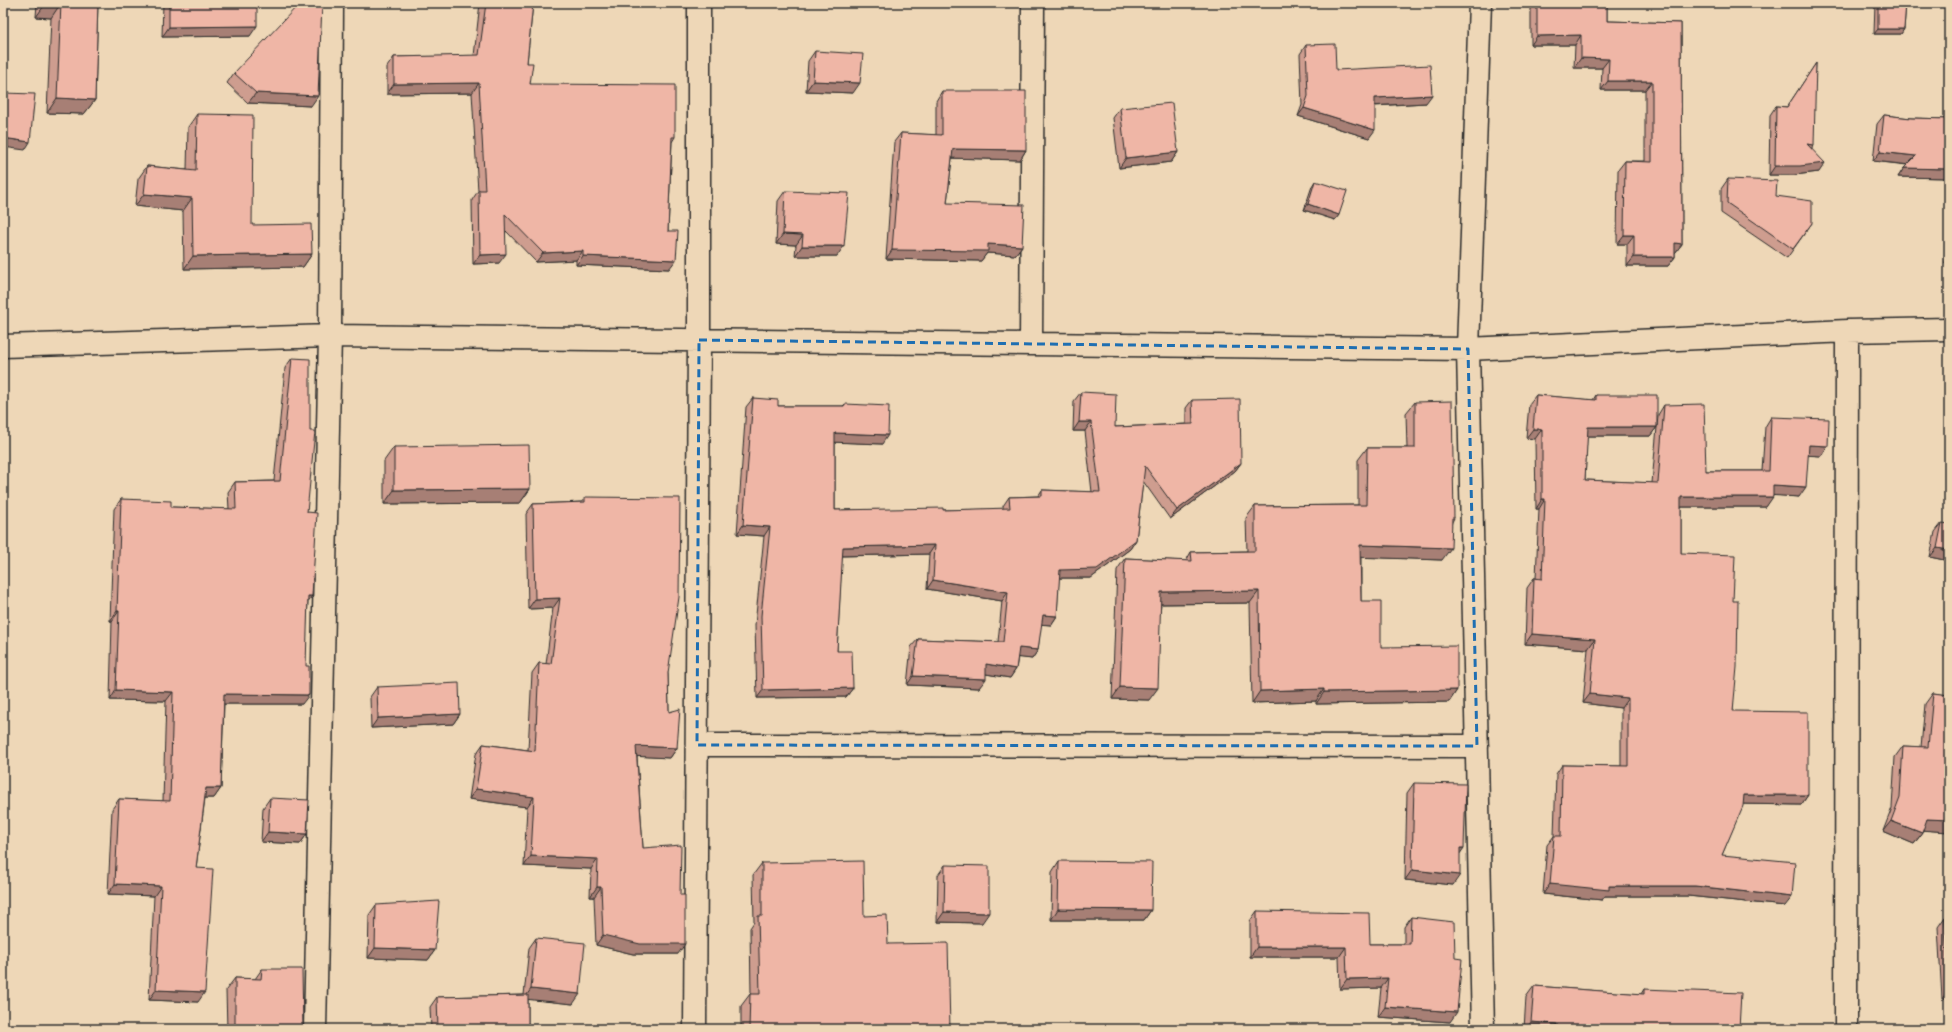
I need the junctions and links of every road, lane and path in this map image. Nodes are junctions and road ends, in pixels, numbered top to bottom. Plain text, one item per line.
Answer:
1 (332, 3) edge
2 (699, 3) edge
3 (1033, 3) edge
4 (1480, 3) edge
5 (1949, 329) edge
6 (1848, 331) junction
7 (330, 336) junction
8 (699, 340) junction
9 (1031, 344) junction
10 (3, 346) edge
11 (1468, 350) junction
12 (697, 746) junction
13 (1477, 746) junction
14 (315, 1029) edge
15 (695, 1029) edge
16 (1483, 1029) edge
17 (1846, 1029) edge

1 - 7 street
2 - 8 street
3 - 9 street
4 - 11 street
5 - 6 street
6 - 11 street
6 - 17 street
7 - 8 street
7 - 10 street
7 - 14 street
8 - 9 street
8 - 12 street
9 - 11 street
11 - 13 street
12 - 13 street
12 - 15 street
13 - 16 street

